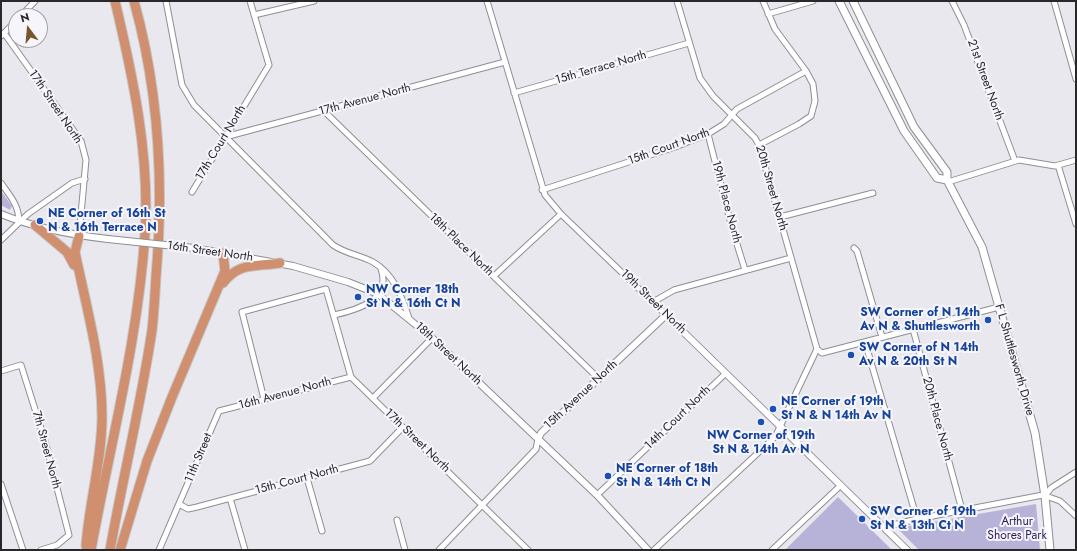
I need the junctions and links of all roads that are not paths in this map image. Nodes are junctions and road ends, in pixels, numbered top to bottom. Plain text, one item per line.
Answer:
1 (115, 1) edge
2 (134, 1) edge
3 (166, 1) edge
4 (250, 1) edge
5 (314, 1) edge
6 (487, 1) edge
7 (677, 1) edge
8 (763, 1) edge
9 (813, 1) edge
10 (839, 1) edge
11 (853, 1) edge
12 (952, 1) edge
13 (1054, 1) edge
14 (768, 14) junction
15 (254, 15) junction
16 (2, 34) edge
17 (689, 43) junction
18 (505, 62) junction
19 (806, 71) junction
20 (1076, 79) edge
21 (514, 93) junction
22 (324, 111) junction
23 (731, 115) junction
24 (708, 134) junction
25 (226, 137) junction
26 (760, 145) junction
27 (1076, 160) edge
28 (1015, 161) junction
29 (1058, 165) junction
30 (85, 179) junction
31 (947, 181) junction
32 (1, 183) edge
33 (542, 190) junction
34 (192, 192) dead end
35 (873, 193) dead end
36 (1, 214) edge
37 (561, 214) junction
38 (780, 217) junction
39 (19, 222) junction
40 (1076, 224) edge
41 (35, 225) junction
42 (79, 236) junction
43 (1, 240) edge
44 (854, 248) dead end
45 (223, 253) junction
46 (791, 258) junction
47 (280, 263) junction
48 (380, 268) junction
49 (745, 270) junction
50 (494, 276) junction
51 (82, 287) junction
52 (218, 289) junction
53 (378, 294) junction
54 (653, 302) junction
55 (999, 307) junction
56 (334, 315) junction
57 (666, 315) junction
58 (409, 318) junction
59 (913, 329) junction
60 (882, 337) junction
61 (432, 338) junction
62 (865, 342) junction
63 (817, 349) junction
64 (1, 371) edge
65 (725, 374) junction
66 (351, 377) junction
67 (599, 379) junction
68 (373, 398) junction
69 (264, 399) junction
70 (219, 411) joint
71 (403, 427) junction
72 (780, 427) junction
73 (538, 439) junction
74 (1076, 472) edge
75 (307, 478) junction
76 (1, 484) edge
77 (840, 486) junction
78 (597, 495) junction
79 (1045, 496) junction
80 (230, 498) junction
81 (179, 504) junction
82 (482, 505) junction
83 (962, 510) junction
84 (1076, 516) edge
85 (917, 519) junction
86 (397, 520) dead end
87 (886, 530) junction
88 (322, 531) dead end
89 (23, 550) edge
90 (40, 550) edge
91 (86, 550) edge
92 (90, 550) edge
93 (110, 550) edge
94 (120, 550) edge
95 (159, 550) edge
96 (245, 550) edge
97 (405, 550) edge
98 (439, 550) edge
99 (528, 550) edge
100 (648, 550) edge
101 (654, 550) edge
102 (772, 550) edge
103 (907, 550) edge
104 (1050, 550) edge

1 - 92 highway
2 - 93 highway
3 - 25 street, 18th Street North
4 - 15 street
5 - 15 street
6 - 18 street, 19th Street North
7 - 17 street, 20th Street North
8 - 14 street
9 - 14 street
10 - 31 main road, F L Shuttlesworth Drive
11 - 31 main road, F L Shuttlesworth Drive
12 - 28 street, 21st Street North
13 - 20 street
14 - 19 street
15 - 25 street, 17th Court North
16 - 30 street, 17th Street North
17 - 21 street, 15th Terrace North
17 - 23 street, 20th Street North
18 - 21 street, 19th Street North
18 - 22 street, 17th Avenue North
19 - 23 street, 15th Court North
19 - 26 street
21 - 33 street, 19th Street North
22 - 25 street, 17th Avenue North
22 - 50 street, 18th Place North
23 - 24 street, 15th Court North
23 - 26 street, 20th Street North
24 - 33 street, 15th Court North
24 - 49 street, 19th Place North
25 - 34 street, 17th Court North
25 - 48 street, 18th Street North
26 - 38 street, 20th Street North
27 - 29 street
28 - 29 street
28 - 31 street
29 - 40 street
30 - 39 street
30 - 42 street, 17th Street North
31 - 55 main road, F L Shuttlesworth Drive
32 - 39 street
33 - 37 street, 19th Street North
35 - 38 street
36 - 39 street, 16th Street North
37 - 50 street
37 - 54 street, 19th Street North
38 - 46 street, 20th Street North
39 - 41 street, 16th Street North
39 - 43 street
41 - 42 street, 16th Street North
41 - 51 highway
42 - 45 street, 16th Street North, bridge
42 - 51 highway
44 - 60 street
45 - 47 street, 16th Street North
45 - 52 highway
46 - 49 street
46 - 63 street, 20th Street North
47 - 52 highway
47 - 53 street, 16th Street North
48 - 53 street
48 - 58 street, 18th Street North
49 - 54 street
50 - 67 street, 18th Place North
51 - 91 highway
52 - 94 highway
53 - 56 street
53 - 58 street, 16th Street North
54 - 57 street, 19th Street North
55 - 59 street
55 - 79 main road, F L Shuttlesworth Drive
56 - 66 street
56 - 69 street
57 - 65 street, 19th Street North
57 - 67 street, 15th Avenue North
58 - 61 street, 18th Street North
59 - 60 street
59 - 83 street, 20th Place North
60 - 62 street
61 - 68 street
61 - 73 street, 18th Street North
62 - 63 street
62 - 85 street
63 - 72 street
64 - 90 street, 7th Street North
65 - 72 street, 19th Street North
65 - 78 street, 14th Court North
66 - 68 street, 17th Street North
66 - 69 street, 16th Avenue North
67 - 73 street, 15th Avenue North
68 - 71 street, 17th Street North
69 - 70 street, 16th Avenue North
70 - 81 street, 11th Street
71 - 75 street, 15th Court North
71 - 82 street, 17th Street North
72 - 77 street, 19th Street North
72 - 101 street
73 - 78 street, 18th Street North
73 - 82 street, 15th Avenue North
74 - 79 street
75 - 80 street, 15th Court North
75 - 88 street
76 - 89 street
77 - 87 street, 19th Street North
77 - 102 street
78 - 100 street, 18th Street North
79 - 83 street
79 - 84 street
79 - 104 main road, F L Shuttlesworth Drive
80 - 81 street, 15th Court North
80 - 96 street
81 - 95 street, 11th Street
82 - 98 street, 15th Avenue North
82 - 99 street, 17th Street North
83 - 85 street
85 - 87 street
86 - 97 street
87 - 103 street, 19th Street North

